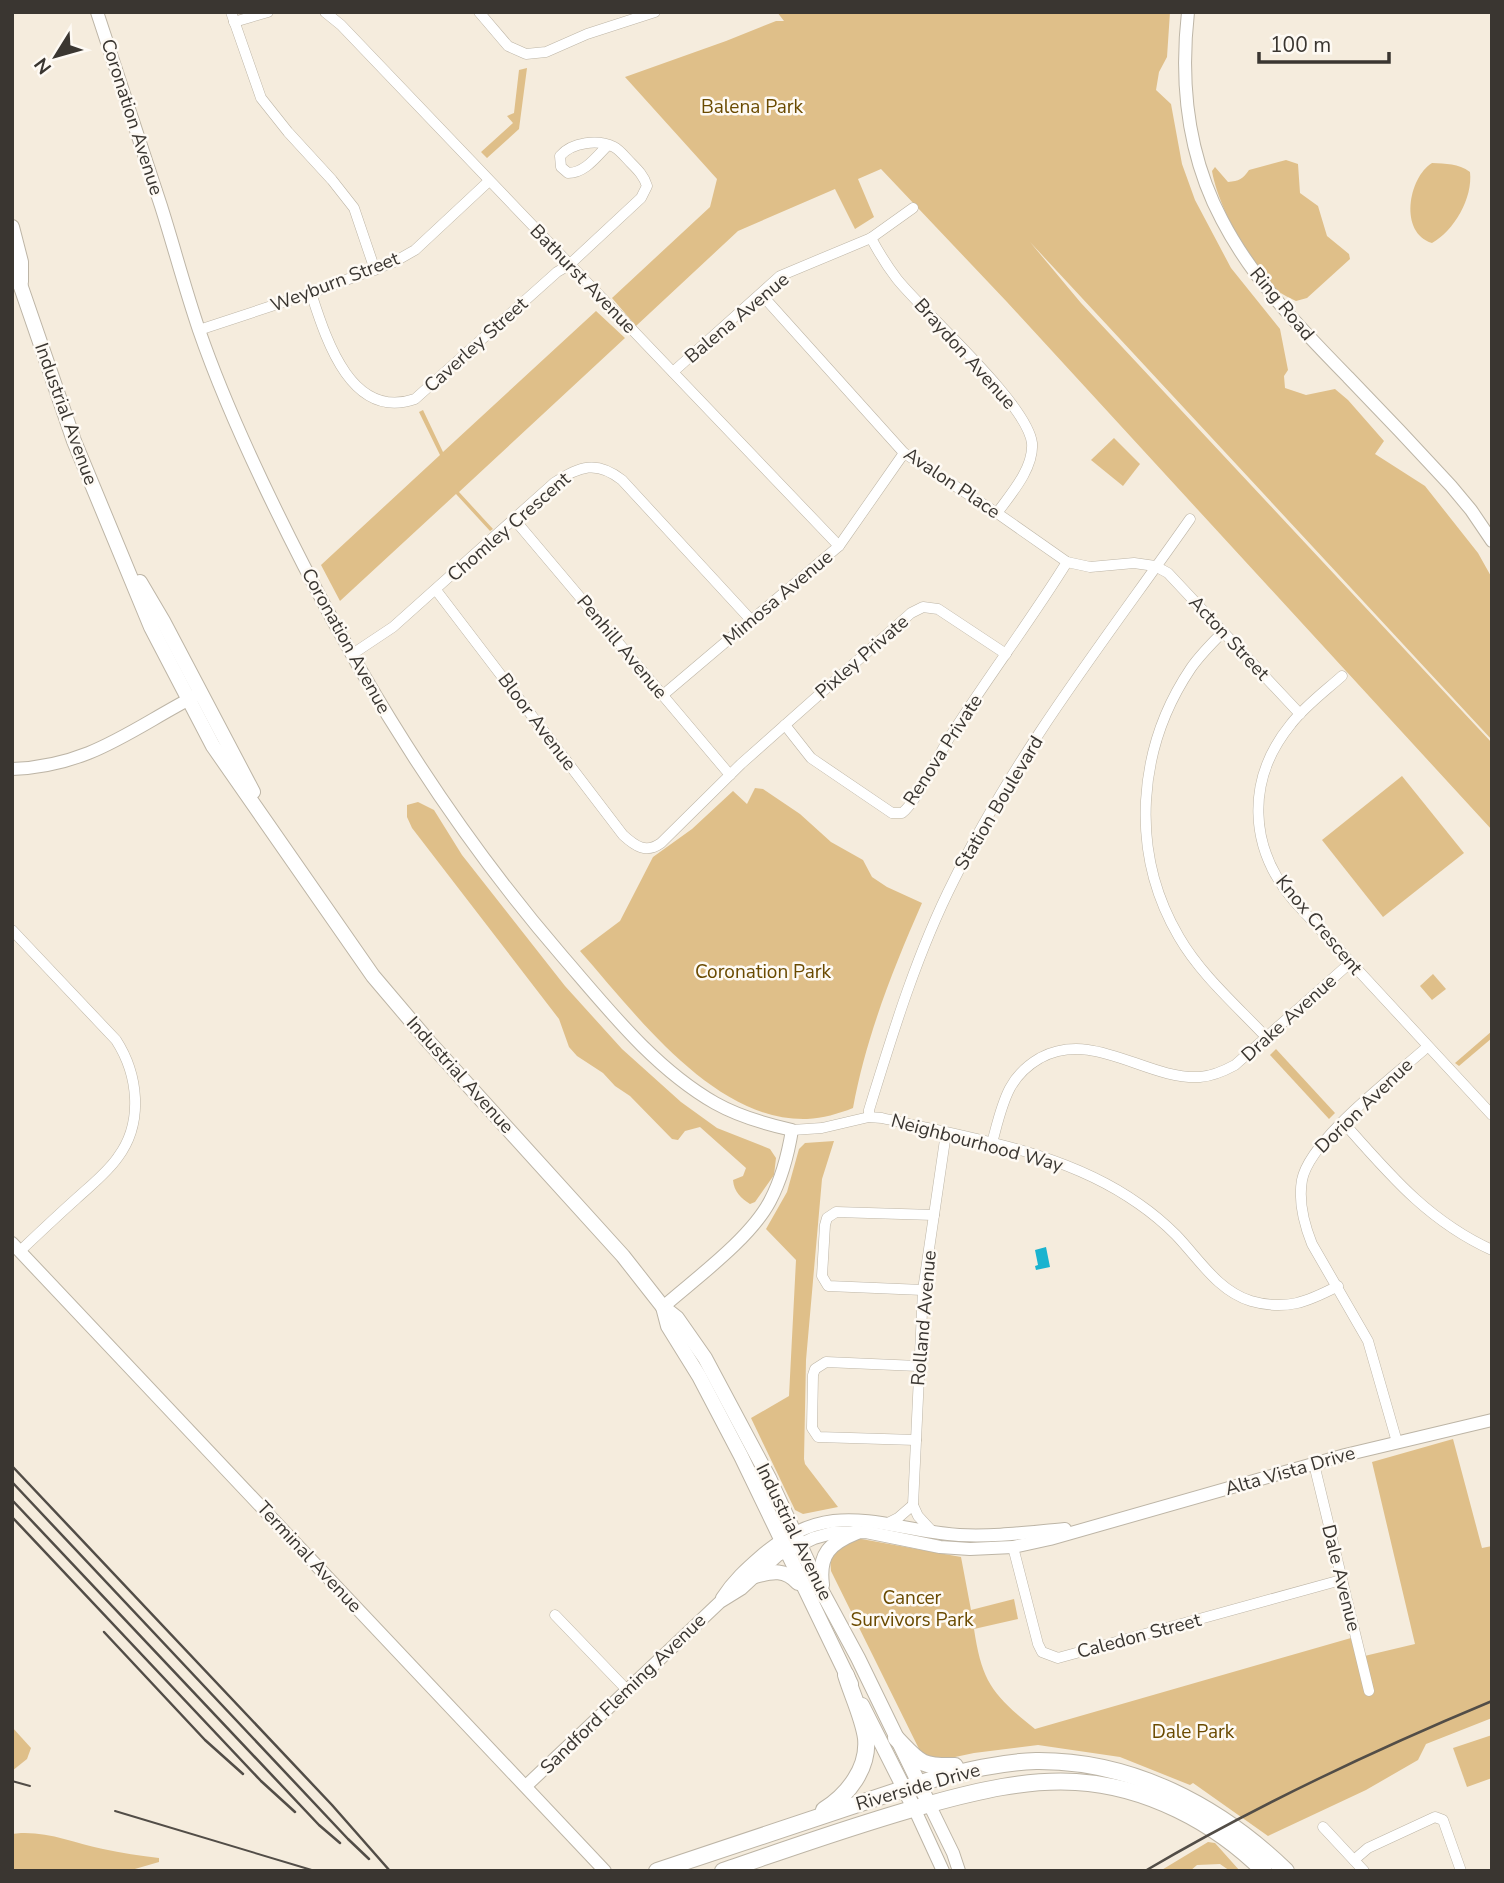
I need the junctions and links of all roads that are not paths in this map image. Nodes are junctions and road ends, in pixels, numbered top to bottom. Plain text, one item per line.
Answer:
1 (97, 12) edge
2 (268, 12) edge
3 (326, 12) edge
4 (479, 12) edge
5 (655, 12) edge
6 (1188, 12) edge
7 (233, 17) edge
8 (607, 145) junction
9 (489, 181) junction
10 (913, 208) dead end
11 (12, 227) edge
12 (872, 238) junction
13 (569, 265) junction
14 (12, 268) edge
15 (375, 270) junction
16 (21, 287) junction
17 (311, 293) junction
18 (761, 294) junction
19 (199, 330) junction
20 (673, 372) junction
21 (904, 453) junction
22 (997, 513) junction
23 (514, 519) junction
24 (1190, 519) dead end
25 (114, 539) junction
26 (1492, 541) edge
27 (839, 547) junction
28 (1067, 562) junction
29 (1155, 566) junction
30 (436, 590) junction
31 (751, 620) junction
32 (1223, 632) junction
33 (1006, 654) junction
34 (351, 655) junction
35 (1342, 676) dead end
36 (201, 692) junction
37 (663, 695) junction
38 (187, 700) junction
39 (1300, 714) junction
40 (785, 725) junction
41 (12, 769) edge
42 (730, 775) junction
43 (273, 830) junction
44 (643, 849) joint
45 (12, 930) edge
46 (1350, 963) junction
47 (1267, 1038) junction
48 (1427, 1047) junction
49 (1492, 1115) edge
50 (869, 1117) junction
51 (1343, 1122) junction
52 (792, 1130) junction
53 (946, 1133) junction
54 (992, 1143) junction
55 (934, 1215) junction
56 (16, 1247) edge
57 (1492, 1250) edge
58 (1338, 1286) junction
59 (923, 1290) junction
60 (663, 1307) junction
61 (918, 1366) junction
62 (1492, 1420) edge
63 (916, 1440) junction
64 (1397, 1442) junction
65 (1314, 1464) junction
66 (913, 1505) junction
67 (888, 1523) junction
68 (1090, 1527) junction
69 (931, 1530) junction
70 (857, 1532) junction
71 (797, 1538) junction
72 (783, 1545) junction
73 (1013, 1547) junction
74 (755, 1576) junction
75 (1341, 1580) junction
76 (802, 1586) junction
77 (720, 1602) junction
78 (831, 1609) junction
79 (555, 1615) dead end
80 (846, 1675) junction
81 (626, 1690) junction
82 (1369, 1691) dead end
83 (896, 1738) junction
84 (993, 1766) junction
85 (526, 1786) junction
86 (912, 1786) junction
87 (921, 1806) junction
88 (807, 1820) junction
89 (1323, 1827) dead end
90 (1354, 1860) junction
91 (605, 1871) edge
92 (657, 1871) edge
93 (723, 1871) edge
94 (943, 1871) edge
95 (959, 1871) edge
96 (1264, 1871) edge
97 (1286, 1871) edge
98 (1364, 1871) edge
99 (1461, 1871) edge

1 - 19 street, Coronation Avenue
2 - 7 street
3 - 9 street, Bathurst Avenue
4 - 5 street
6 - 26 street, Ring Road
7 - 15 street
8 - 8 street
8 - 13 street, Caverley Street
9 - 13 street, Bathurst Avenue
9 - 15 street, Weyburn Street
10 - 12 street, Balena Avenue
11 - 16 main road, Industrial Avenue
12 - 18 street, Balena Avenue
12 - 22 street, Braydon Avenue
13 - 17 street, Caverley Street
13 - 20 street, Bathurst Avenue
14 - 16 main road, Industrial Avenue
15 - 17 street, Weyburn Street
16 - 25 main road, Industrial Avenue
17 - 19 street, Weyburn Street
18 - 20 street, Balena Avenue
18 - 21 street, Avalon Place
19 - 34 street, Coronation Avenue
20 - 27 street, Bathurst Avenue
21 - 22 street, Avalon Place
21 - 27 street, Mimosa Avenue
22 - 28 street, Avalon Place
23 - 30 street, Chomley Crescent
23 - 31 street, Chomley Crescent
23 - 37 street, Penhill Avenue
24 - 29 street, Station Boulevard
25 - 36 main road, Industrial Avenue
25 - 38 main road, Industrial Avenue
27 - 31 street, Mimosa Avenue
28 - 29 street, Avalon Place
28 - 33 street, Renova Private
29 - 32 street, Acton Street
29 - 50 street, Station Boulevard
30 - 34 street, Chomley Crescent
30 - 44 street, Bloor Avenue
31 - 37 street, Mimosa Avenue
32 - 39 street, Acton Street
32 - 47 street
33 - 40 street, Pixley Private
33 - 40 street, Renova Private
34 - 52 street, Coronation Avenue
35 - 39 street, Knox Crescent
36 - 38 street
36 - 43 main road, Industrial Avenue
37 - 42 street, Penhill Avenue
38 - 41 street
38 - 43 main road, Industrial Avenue
39 - 46 street, Knox Crescent
40 - 42 street, Pixley Private
42 - 44 street, Pixley Private
43 - 60 main road, Industrial Avenue
45 - 56 street
46 - 47 street, Drake Avenue
46 - 48 street, Knox Crescent
47 - 54 street, Drake Avenue
48 - 49 street, Knox Crescent
48 - 51 street, Dorion Avenue
50 - 52 street, Neighbourhood Way
50 - 53 street, Neighbourhood Way
51 - 57 street
51 - 58 street, Dorion Avenue
52 - 60 street
53 - 54 street, Neighbourhood Way
53 - 55 street, Rolland Avenue
54 - 58 street, Neighbourhood Way
55 - 59 street, Rolland Avenue
55 - 59 street
56 - 85 street, Terminal Avenue
58 - 64 street, Dorion Avenue
59 - 61 street, Rolland Avenue
60 - 71 main road, Industrial Avenue
60 - 72 main road, Industrial Avenue
61 - 63 street, Rolland Avenue
61 - 63 street
62 - 64 street, Alta Vista Drive
63 - 66 street, Rolland Avenue
64 - 65 street, Alta Vista Drive
65 - 68 street, Alta Vista Drive
65 - 75 street, Dale Avenue
66 - 67 street
66 - 69 street
67 - 69 street, Alta Vista Drive
67 - 71 street, Alta Vista Drive
68 - 69 street, Alta Vista Drive
68 - 73 street, Alta Vista Drive
70 - 71 street, Alta Vista Drive
70 - 73 street, Alta Vista Drive
70 - 78 main road
71 - 72 street, Alta Vista Drive
71 - 78 main road, Industrial Avenue
72 - 74 street, Sandford Fleming Avenue
72 - 76 main road, Industrial Avenue
72 - 77 street, Sandford Fleming Avenue
73 - 75 street, Caledon Street
74 - 76 main road
74 - 77 street, Sandford Fleming Avenue
75 - 82 street, Dale Avenue
76 - 80 main road, Industrial Avenue
77 - 81 street, Sandford Fleming Avenue
78 - 83 main road, Industrial Avenue
79 - 81 street
80 - 86 main road, Industrial Avenue
80 - 88 main road
81 - 85 street, Sandford Fleming Avenue
83 - 84 main road
83 - 86 main road, Industrial Avenue
84 - 86 main road, Riverside Drive
84 - 97 main road, Riverside Drive
85 - 91 street, Terminal Avenue
86 - 87 main road, Industrial Avenue
86 - 88 main road, Riverside Drive
87 - 93 main road, Riverside Drive
87 - 94 street
87 - 95 street
87 - 96 main road, Riverside Drive
88 - 92 main road, Riverside Drive
89 - 90 street
90 - 98 street
90 - 99 street

